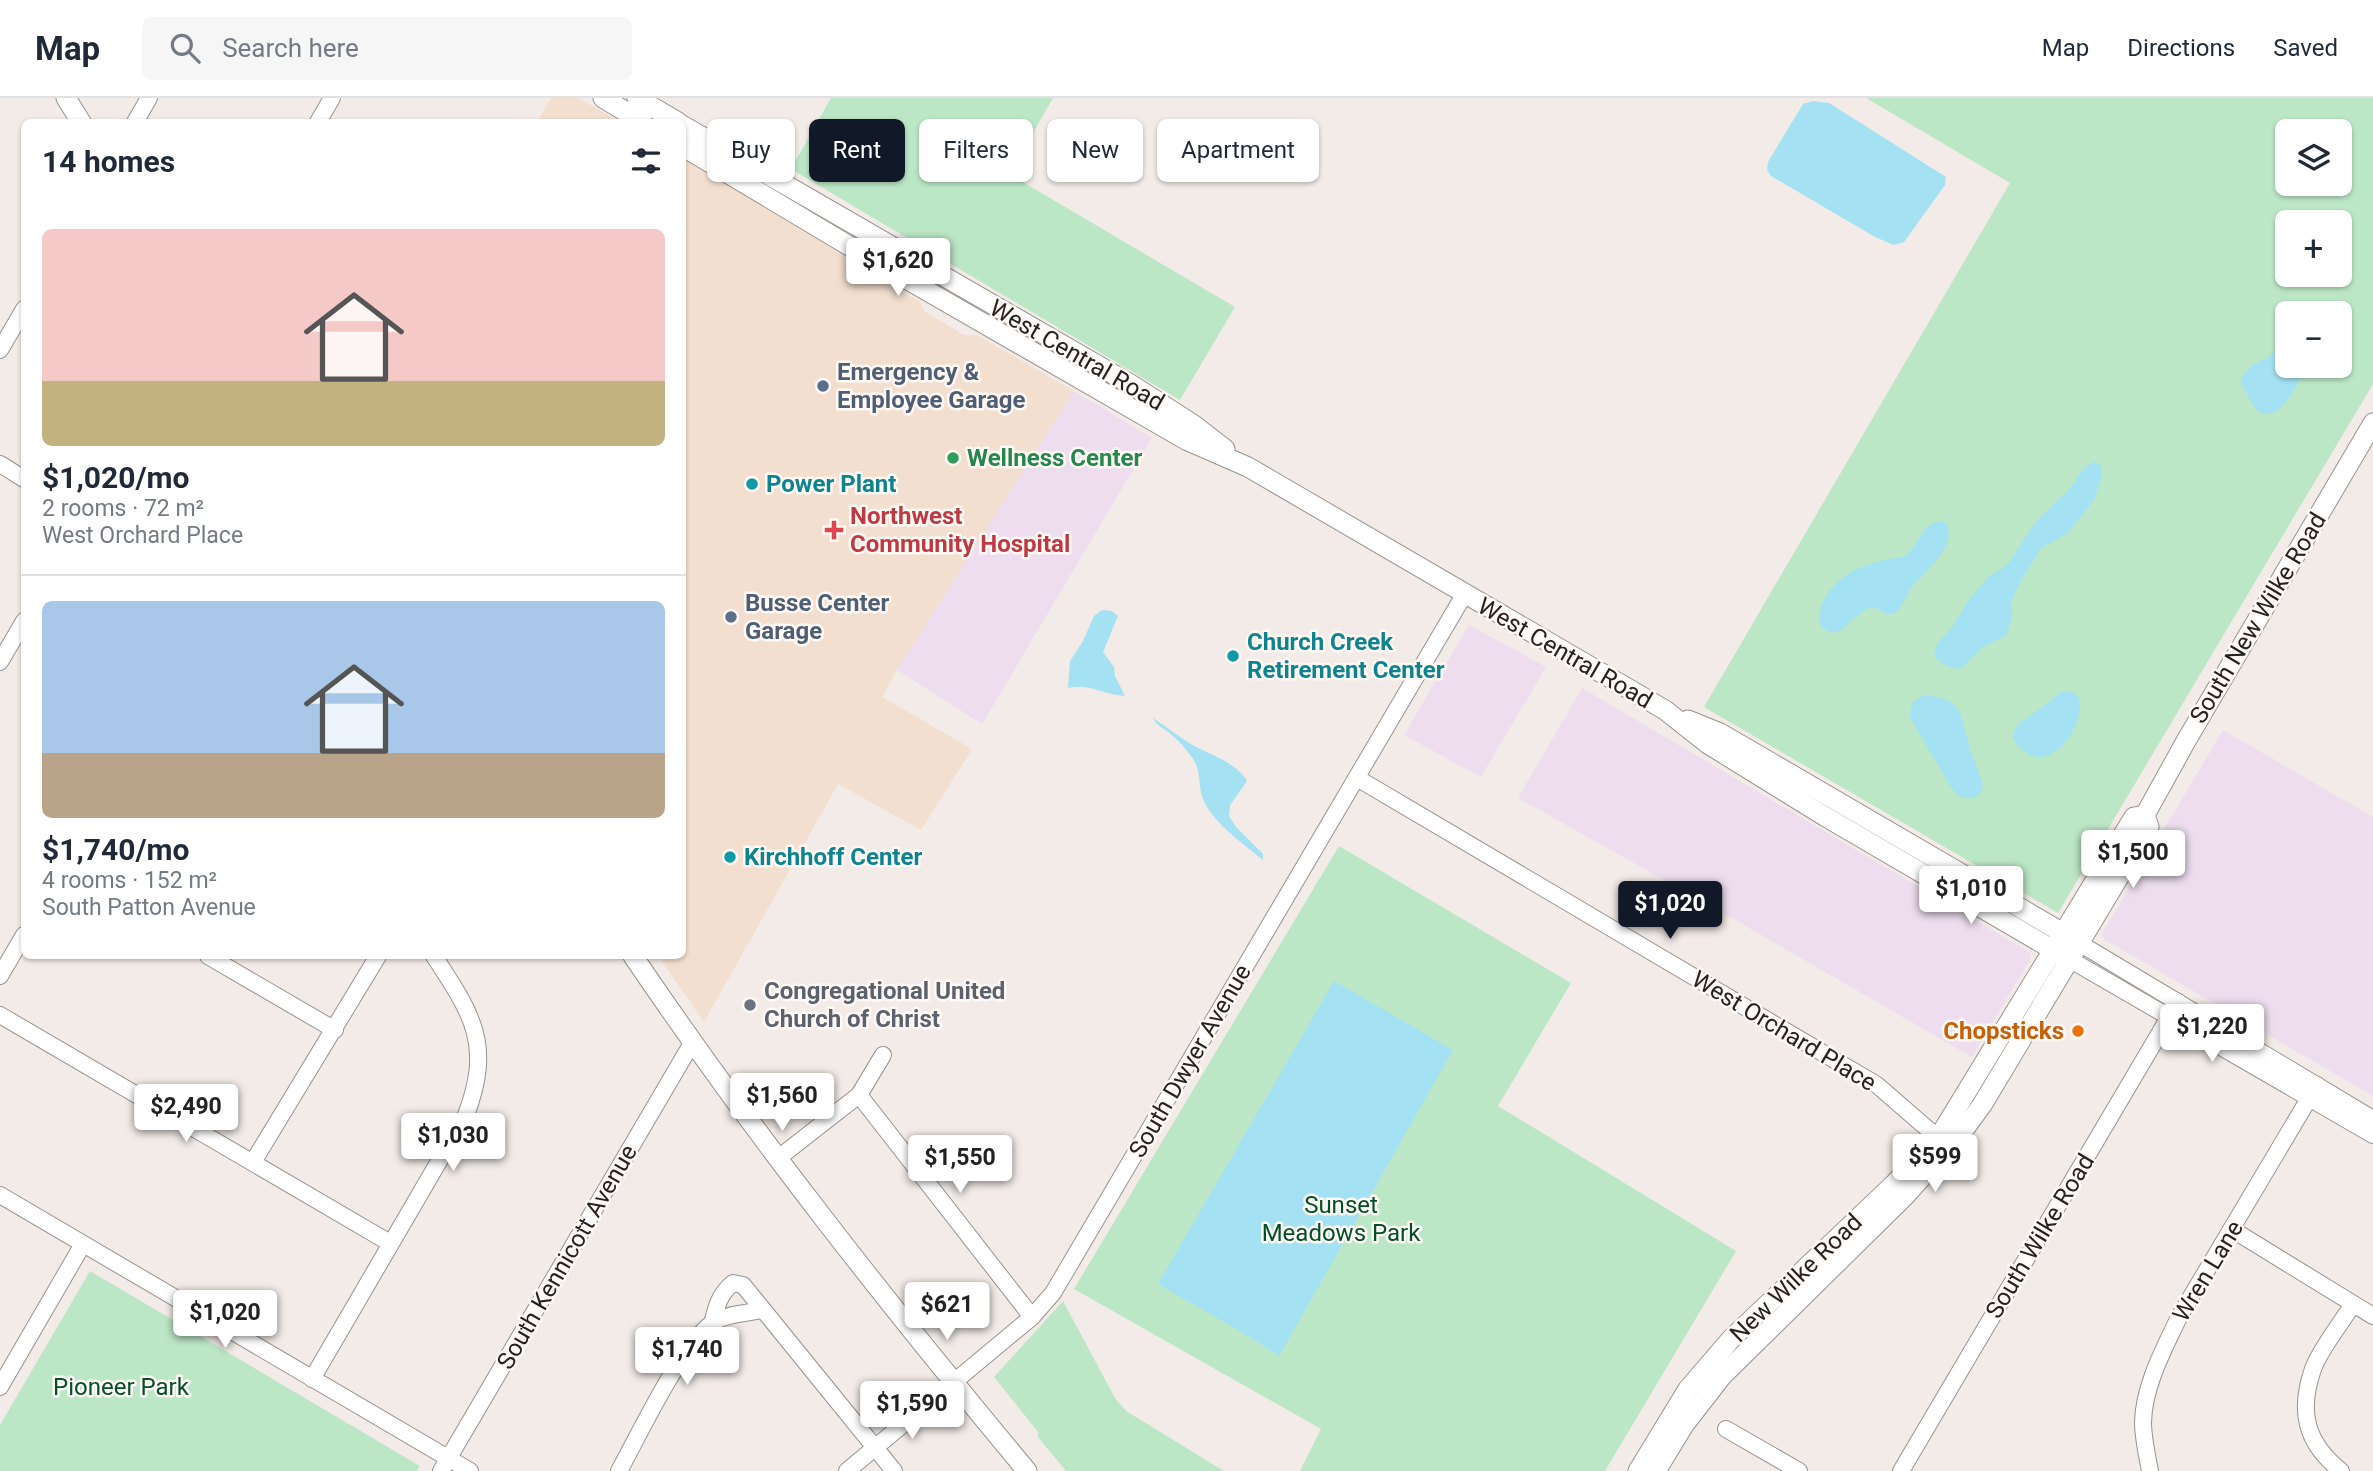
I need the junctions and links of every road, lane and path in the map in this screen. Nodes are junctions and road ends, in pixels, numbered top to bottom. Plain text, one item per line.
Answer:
1 (66, 98) edge
2 (149, 98) edge
3 (332, 98) edge
4 (603, 98) edge
5 (637, 98) edge
6 (79, 119) edge
7 (137, 119) edge
8 (319, 119) edge
9 (638, 119) edge
10 (672, 119) edge
11 (686, 127) edge
12 (686, 148) edge
13 (21, 314) edge
14 (0, 350) edge
15 (2373, 424) edge
16 (0, 464) edge
17 (1248, 467) junction
18 (21, 477) edge
19 (1464, 595) junction
20 (21, 626) edge
21 (0, 662) edge
22 (1357, 778) junction
23 (21, 940) edge
24 (2066, 947) junction
25 (213, 959) edge
26 (376, 959) edge
27 (436, 959) edge
28 (636, 959) edge
29 (0, 976) edge
30 (2178, 1002) junction
31 (0, 1015) edge
32 (2168, 1018) junction
33 (335, 1030) junction
34 (692, 1043) junction
35 (883, 1055) dead end
36 (2313, 1091) junction
37 (859, 1095) junction
38 (2373, 1119) edge
39 (2373, 1135) edge
40 (1944, 1142) junction
41 (777, 1159) junction
42 (253, 1162) junction
43 (0, 1195) edge
44 (2233, 1230) junction
45 (390, 1243) junction
46 (83, 1244) junction
47 (2353, 1304) junction
48 (762, 1310) junction
49 (2373, 1316) edge
50 (1032, 1317) junction
51 (712, 1324) junction
52 (312, 1380) junction
53 (954, 1383) junction
54 (0, 1387) edge
55 (1726, 1429) dead end
56 (875, 1447) junction
57 (444, 1465) edge
58 (1781, 1467) edge
59 (470, 1471) edge
60 (619, 1471) edge
61 (847, 1471) edge
62 (894, 1471) edge
63 (1027, 1471) edge
64 (1638, 1471) edge
65 (1656, 1471) edge
66 (1799, 1471) edge
67 (1901, 1471) edge
68 (2150, 1471) edge
69 (2341, 1471) edge

1 - 6 main road
2 - 7 street
3 - 8 street
4 - 9 main road
5 - 10 main road, West Central Road
11 - 17 main road, West Central Road
12 - 17 main road, West Central Road
13 - 14 street
15 - 24 main road, South New Wilke Road
16 - 18 street
17 - 19 main road, West Central Road
19 - 22 street, South Dwyer Avenue
19 - 24 main road, West Central Road
20 - 21 street
22 - 40 street, West Orchard Place
22 - 50 street, South Dwyer Avenue
23 - 29 street
24 - 30 street
24 - 32 street
24 - 40 main road, New Wilke Road
25 - 33 street
26 - 33 street
27 - 45 street
28 - 34 main road
30 - 32 street, South Wilke Road
30 - 36 street
31 - 42 street
32 - 36 street
32 - 67 street, South Wilke Road
33 - 42 street
34 - 41 main road
34 - 57 street, South Kennicott Avenue
35 - 37 street
36 - 38 street
36 - 39 street
36 - 44 street, Wren Lane
37 - 41 street
37 - 50 street
40 - 64 main road, New Wilke Road
40 - 65 main road, New Wilke Road
41 - 53 main road
42 - 45 street
43 - 46 street
44 - 47 street
44 - 68 street, Wren Lane
45 - 52 street
46 - 52 street
46 - 54 street
47 - 49 street
47 - 69 street
48 - 51 street
48 - 51 street
48 - 56 street
50 - 53 street, South Dwyer Avenue
51 - 60 street
52 - 57 street
53 - 56 street, South Dwyer Avenue
53 - 63 main road
55 - 58 street
56 - 61 street, South Dwyer Avenue
56 - 62 street
57 - 59 street
58 - 66 street

